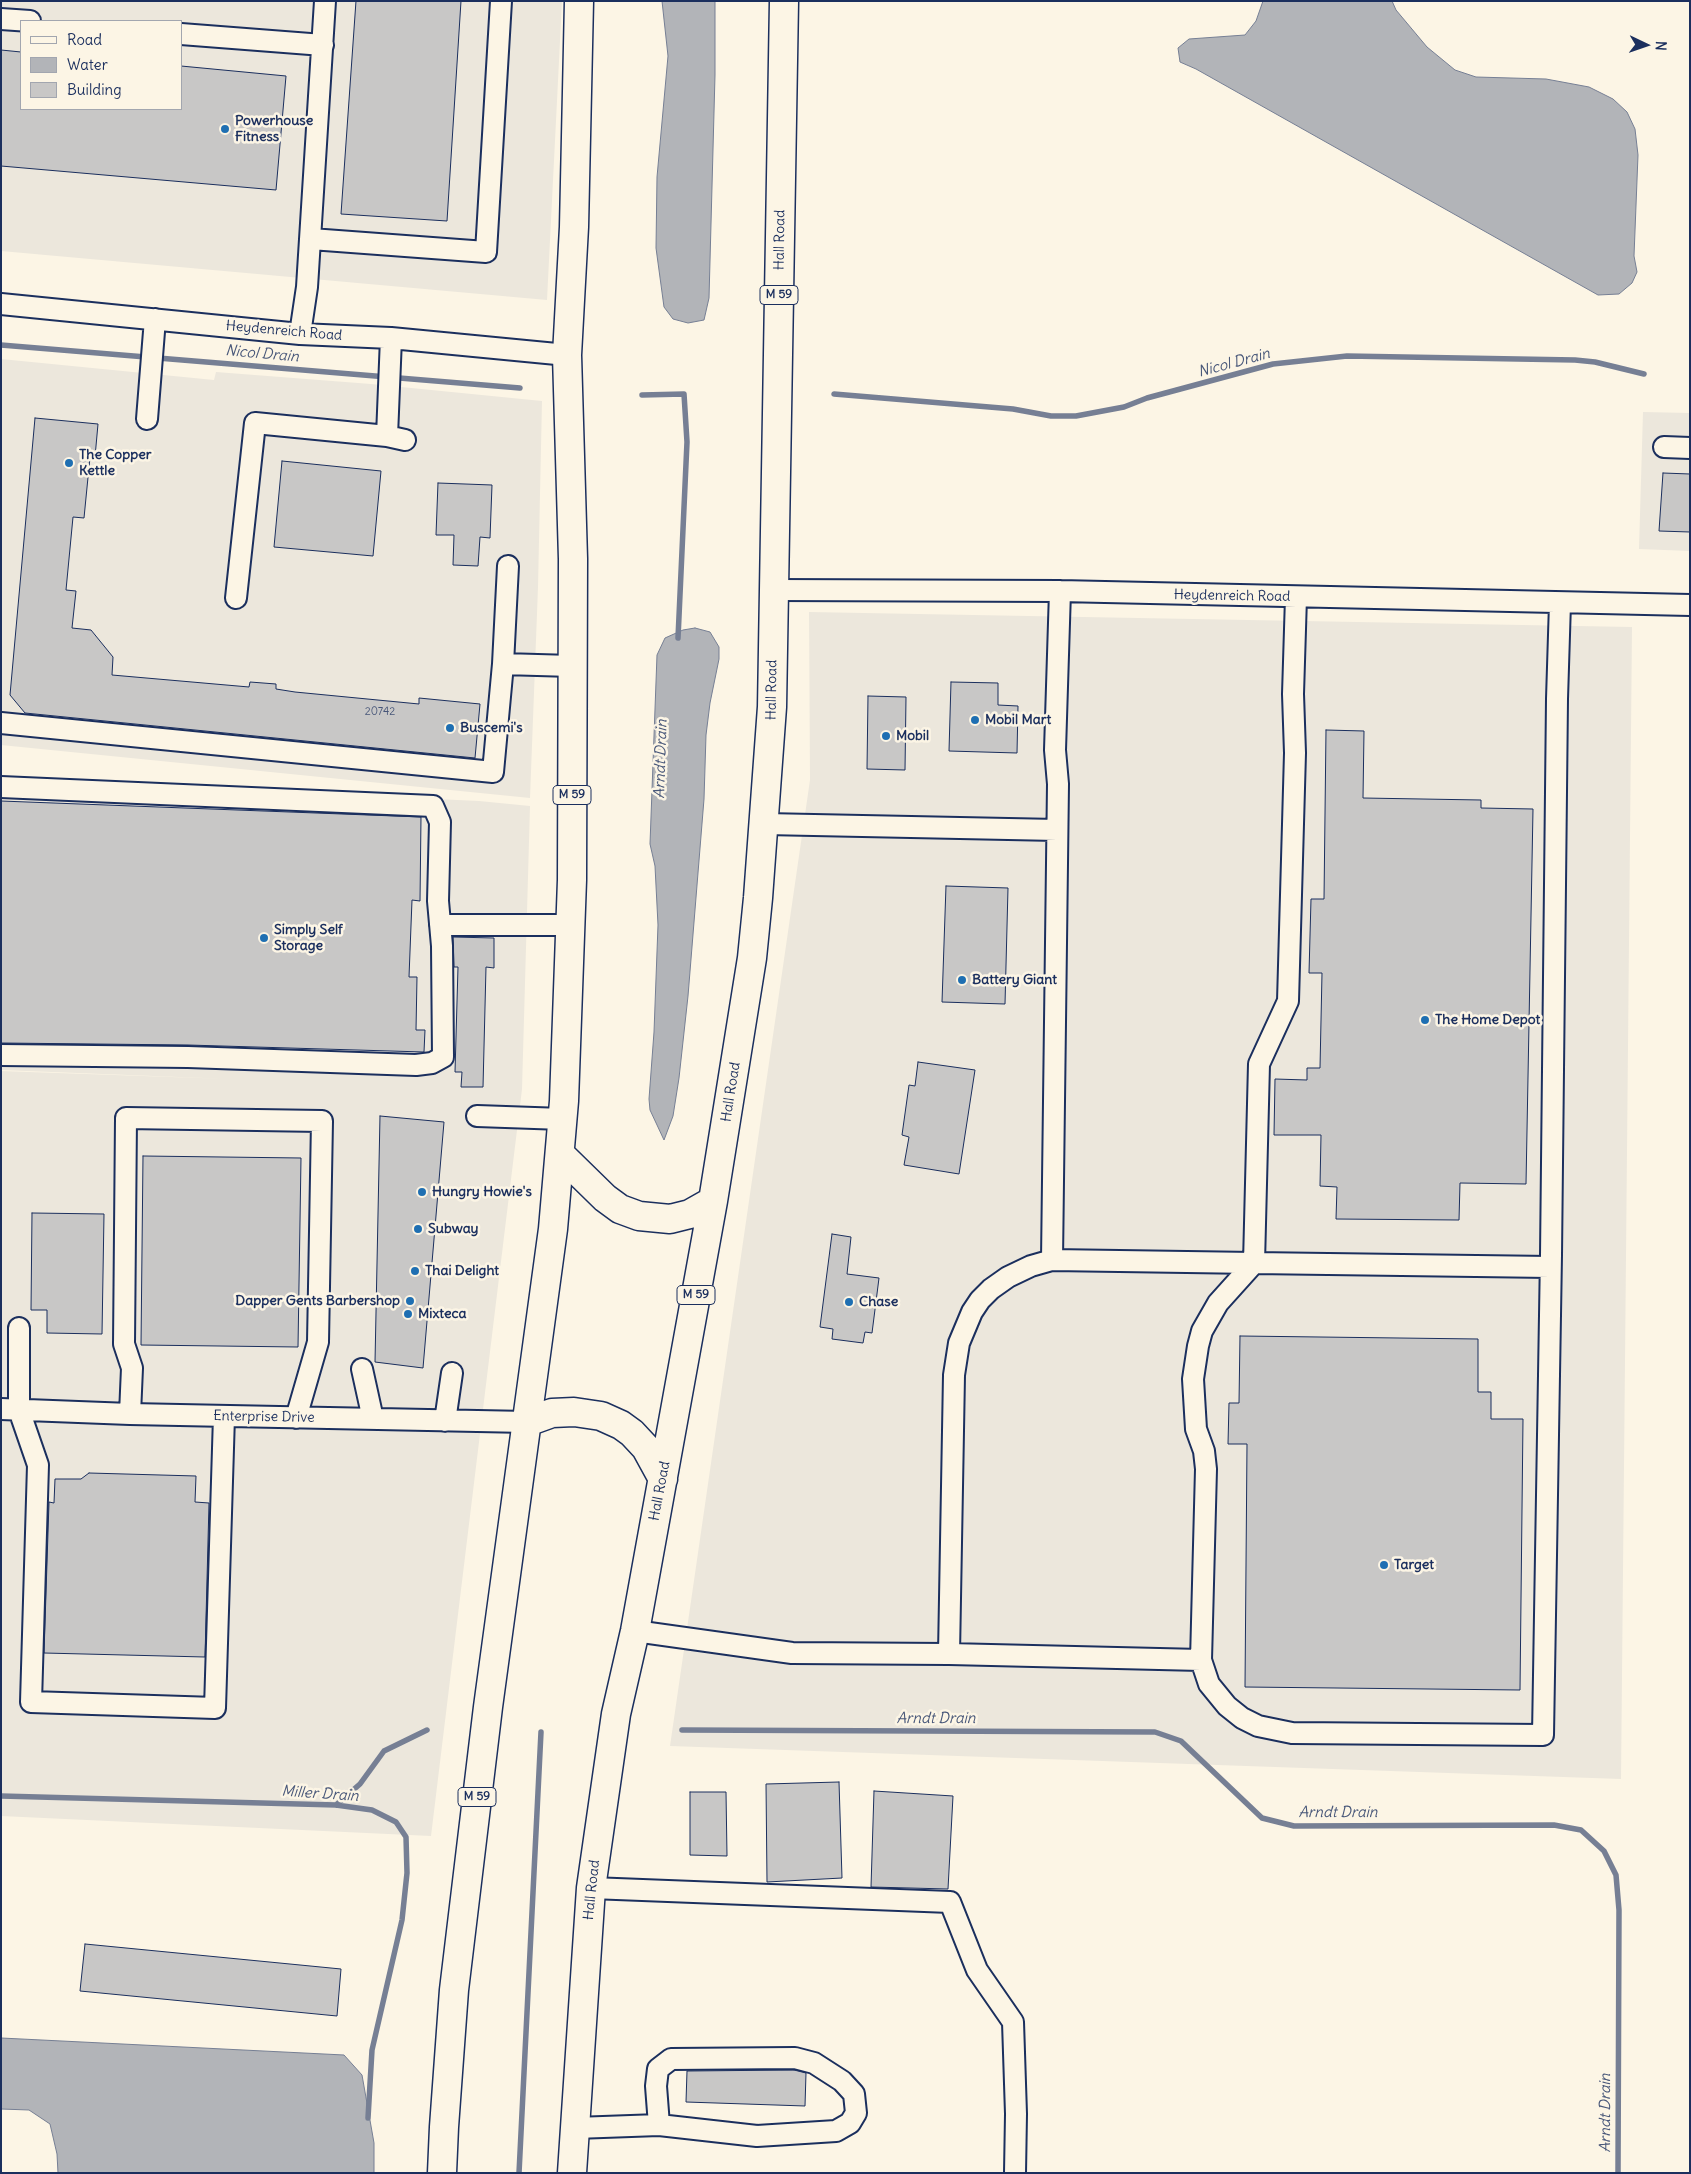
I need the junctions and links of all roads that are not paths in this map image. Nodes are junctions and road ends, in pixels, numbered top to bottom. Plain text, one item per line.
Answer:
1 (325, 1) edge
2 (501, 1) edge
3 (579, 1) edge
4 (784, 1) edge
5 (1, 19) edge
6 (20, 20) edge
7 (182, 34) edge
8 (323, 45) junction
9 (311, 239) junction
10 (1, 304) edge
11 (155, 319) junction
12 (300, 334) junction
13 (391, 338) junction
14 (567, 355) junction
15 (147, 419) dead end
16 (1664, 447) dead end
17 (1690, 448) edge
18 (508, 566) dead end
19 (774, 590) junction
20 (1060, 591) junction
21 (1296, 597) junction
22 (236, 598) dead end
23 (1560, 603) junction
24 (1690, 605) edge
25 (503, 664) junction
26 (572, 666) junction
27 (1, 723) edge
28 (1, 787) edge
29 (765, 824) junction
30 (1058, 830) junction
31 (570, 925) junction
32 (440, 926) junction
33 (1, 1055) edge
34 (476, 1116) dead end
35 (562, 1119) junction
36 (560, 1154) junction
37 (713, 1201) junction
38 (1052, 1260) junction
39 (1254, 1263) junction
40 (1550, 1267) junction
41 (19, 1328) dead end
42 (362, 1368) dead end
43 (452, 1372) dead end
44 (10, 1410) edge
45 (130, 1414) junction
46 (224, 1416) junction
47 (296, 1418) junction
48 (373, 1419) junction
49 (445, 1420) junction
50 (527, 1422) junction
51 (662, 1479) junction
52 (635, 1631) junction
53 (949, 1654) junction
54 (1202, 1660) junction
55 (591, 1888) junction
56 (659, 2125) junction
57 (575, 2128) junction
58 (442, 2173) edge
59 (572, 2173) edge
60 (1015, 2173) edge

1 - 8 street
2 - 9 street
3 - 14 highway, M 59
4 - 19 highway, Hall Road / M 59
5 - 6 street
7 - 8 street
8 - 9 street
9 - 12 street
10 - 11 street, Heydenreich Road
11 - 12 street, Heydenreich Road
11 - 15 street
12 - 13 street, Heydenreich Road
13 - 14 street, Heydenreich Road
13 - 22 street
14 - 26 highway, M 59
16 - 17 street
18 - 25 street
19 - 20 street, Heydenreich Road
19 - 29 highway, Hall Road / M 59
20 - 21 street, Heydenreich Road
20 - 30 street
21 - 23 street, Heydenreich Road
21 - 39 street
23 - 24 street, Heydenreich Road
23 - 40 street
25 - 26 street
25 - 27 street
26 - 31 highway, M 59
28 - 32 street
29 - 30 street
29 - 37 highway, Hall Road / M 59
30 - 38 street
31 - 32 street
31 - 35 highway, M 59
32 - 33 street
34 - 35 street
35 - 36 highway, M 59
36 - 37 highway
36 - 50 highway, M 59
37 - 51 highway, Hall Road / M 59
38 - 39 street
38 - 53 street
39 - 40 street
39 - 54 street
40 - 54 street
41 - 44 street
42 - 48 street
43 - 49 street
44 - 45 street, Enterprise Drive
44 - 46 street
45 - 46 street, Enterprise Drive
45 - 47 street
46 - 47 street, Enterprise Drive
47 - 48 street, Enterprise Drive
48 - 49 street, Enterprise Drive
49 - 50 street, Enterprise Drive
50 - 51 highway
50 - 58 highway, M 59
51 - 52 highway, Hall Road / M 59
52 - 53 street
52 - 55 highway, Hall Road / M 59
53 - 54 street
55 - 57 highway, Hall Road / M 59
55 - 60 street
56 - 56 street
56 - 57 street
57 - 59 highway, Hall Road / M 59

